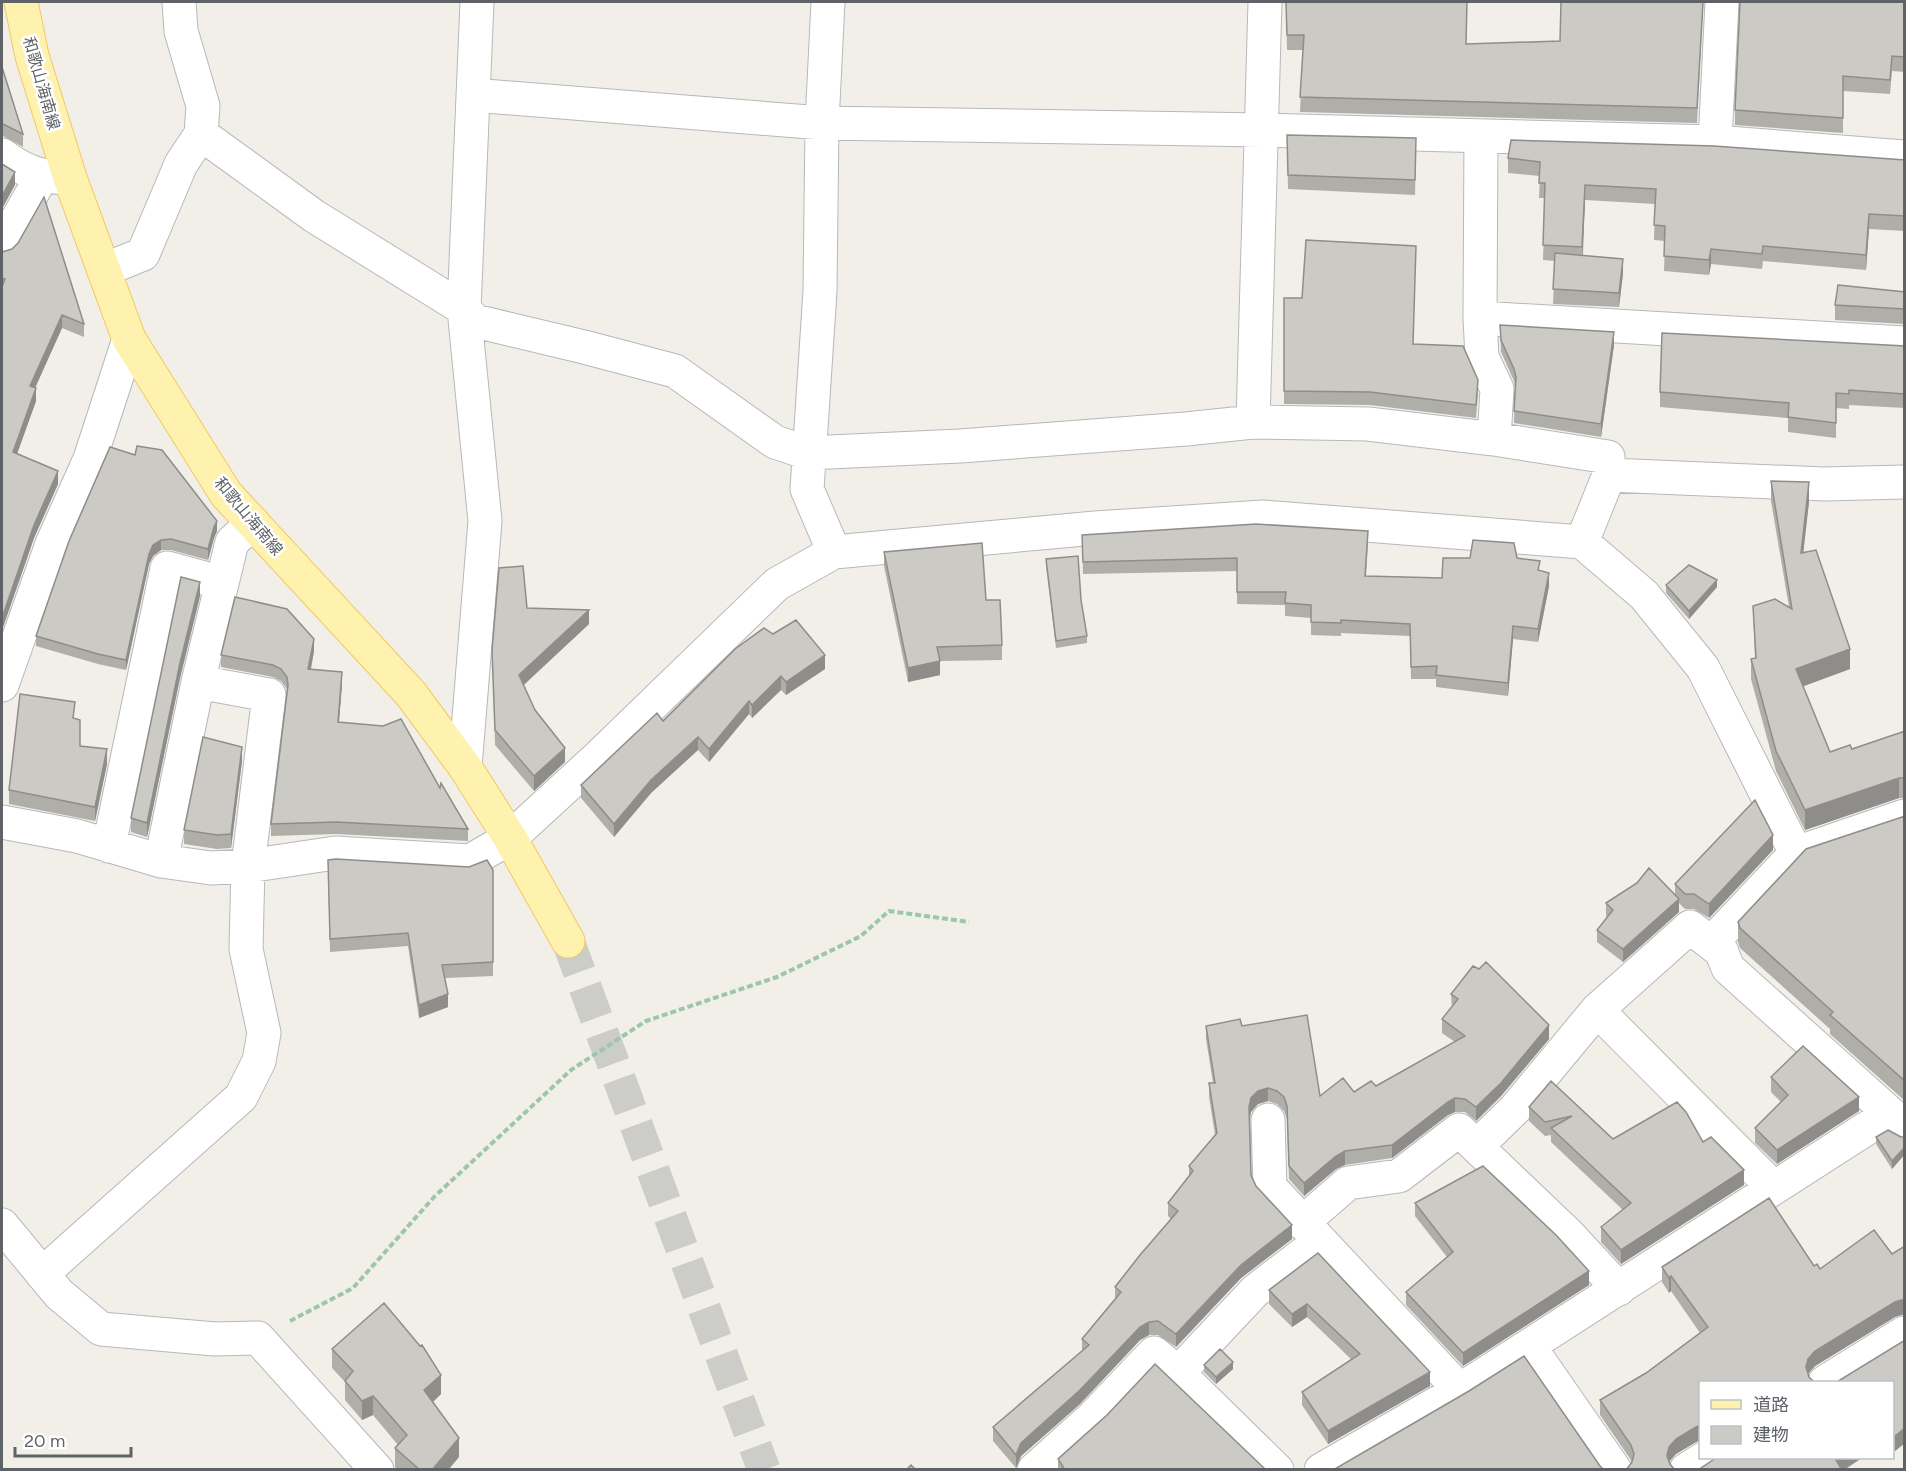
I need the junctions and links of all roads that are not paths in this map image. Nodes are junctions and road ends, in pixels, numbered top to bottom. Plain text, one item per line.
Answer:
1 (21, 2) edge
2 (179, 2) edge
3 (477, 2) edge
4 (828, 2) edge
5 (1265, 2) edge
6 (1722, 2) edge
7 (473, 95) junction
8 (822, 123) junction
9 (1262, 130) junction
10 (201, 134) junction
11 (1481, 136) junction
12 (1715, 142) junction
13 (2, 155) edge
14 (1905, 157) edge
15 (56, 177) junction
16 (2, 246) edge
17 (104, 270) junction
18 (464, 309) junction
19 (1480, 318) junction
20 (129, 339) junction
21 (1905, 343) edge
22 (1254, 422) junction
23 (1494, 439) junction
24 (808, 453) junction
25 (1609, 476) junction
26 (1905, 482) edge
27 (253, 523) junction
28 (1582, 542) junction
29 (834, 552) junction
30 (222, 583) junction
31 (198, 682) junction
32 (2, 685) edge
33 (465, 767) junction
34 (1905, 816) edge
35 (2, 822) edge
36 (510, 838) junction
37 (109, 846) junction
38 (1796, 853) junction
39 (161, 861) junction
40 (248, 866) junction
41 (568, 942) tunnel mouth
42 (1722, 952) junction
43 (1597, 1010) junction
44 (1268, 1120) dead end
45 (1897, 1120) edge
46 (1477, 1146) junction
47 (1774, 1188) junction
48 (2, 1225) edge
49 (1312, 1232) junction
50 (42, 1274) junction
51 (1619, 1288) junction
52 (1905, 1333) edge
53 (1529, 1346) junction
54 (1178, 1373) junction
55 (1828, 1381) edge
56 (1460, 1390) junction
57 (1703, 1459) edge
58 (369, 1465) edge
59 (1034, 1470) edge
60 (1277, 1470) edge
61 (1321, 1470) edge
62 (1615, 1470) edge
63 (1686, 1470) edge

1 - 15 main road, 和歌山海南線
2 - 10 street
3 - 7 street
4 - 8 street
5 - 9 street
6 - 12 street
7 - 8 street
7 - 18 street
8 - 9 street
8 - 24 street
9 - 11 street
9 - 22 street
10 - 17 street
10 - 18 street
11 - 12 street
11 - 19 street
12 - 14 street
13 - 15 street
15 - 16 street
15 - 17 main road, 和歌山海南線
17 - 20 main road, 和歌山海南線
18 - 24 street
18 - 33 street
19 - 21 street
19 - 23 street
20 - 27 main road, 和歌山海南線
20 - 32 street
22 - 23 street
22 - 24 street
23 - 25 street
24 - 29 street
25 - 26 street
25 - 28 street
27 - 30 street
27 - 33 main road, 和歌山海南線
28 - 29 street
28 - 38 street
29 - 36 street
30 - 31 street
30 - 37 street
31 - 39 street
31 - 40 street
33 - 36 main road, 和歌山海南線
34 - 38 street
35 - 37 street
36 - 40 street
36 - 41 main road, 和歌山海南線
37 - 39 street
38 - 42 street
39 - 40 street
40 - 50 street
42 - 43 street
42 - 45 street
43 - 46 street
43 - 47 street
44 - 49 street
45 - 47 street
46 - 49 street
46 - 51 street
47 - 51 street
48 - 50 street
49 - 54 street
49 - 56 street
50 - 58 street
51 - 53 street
52 - 55 street
53 - 56 street
53 - 62 street
54 - 59 street
54 - 60 street
56 - 61 street
57 - 63 street

